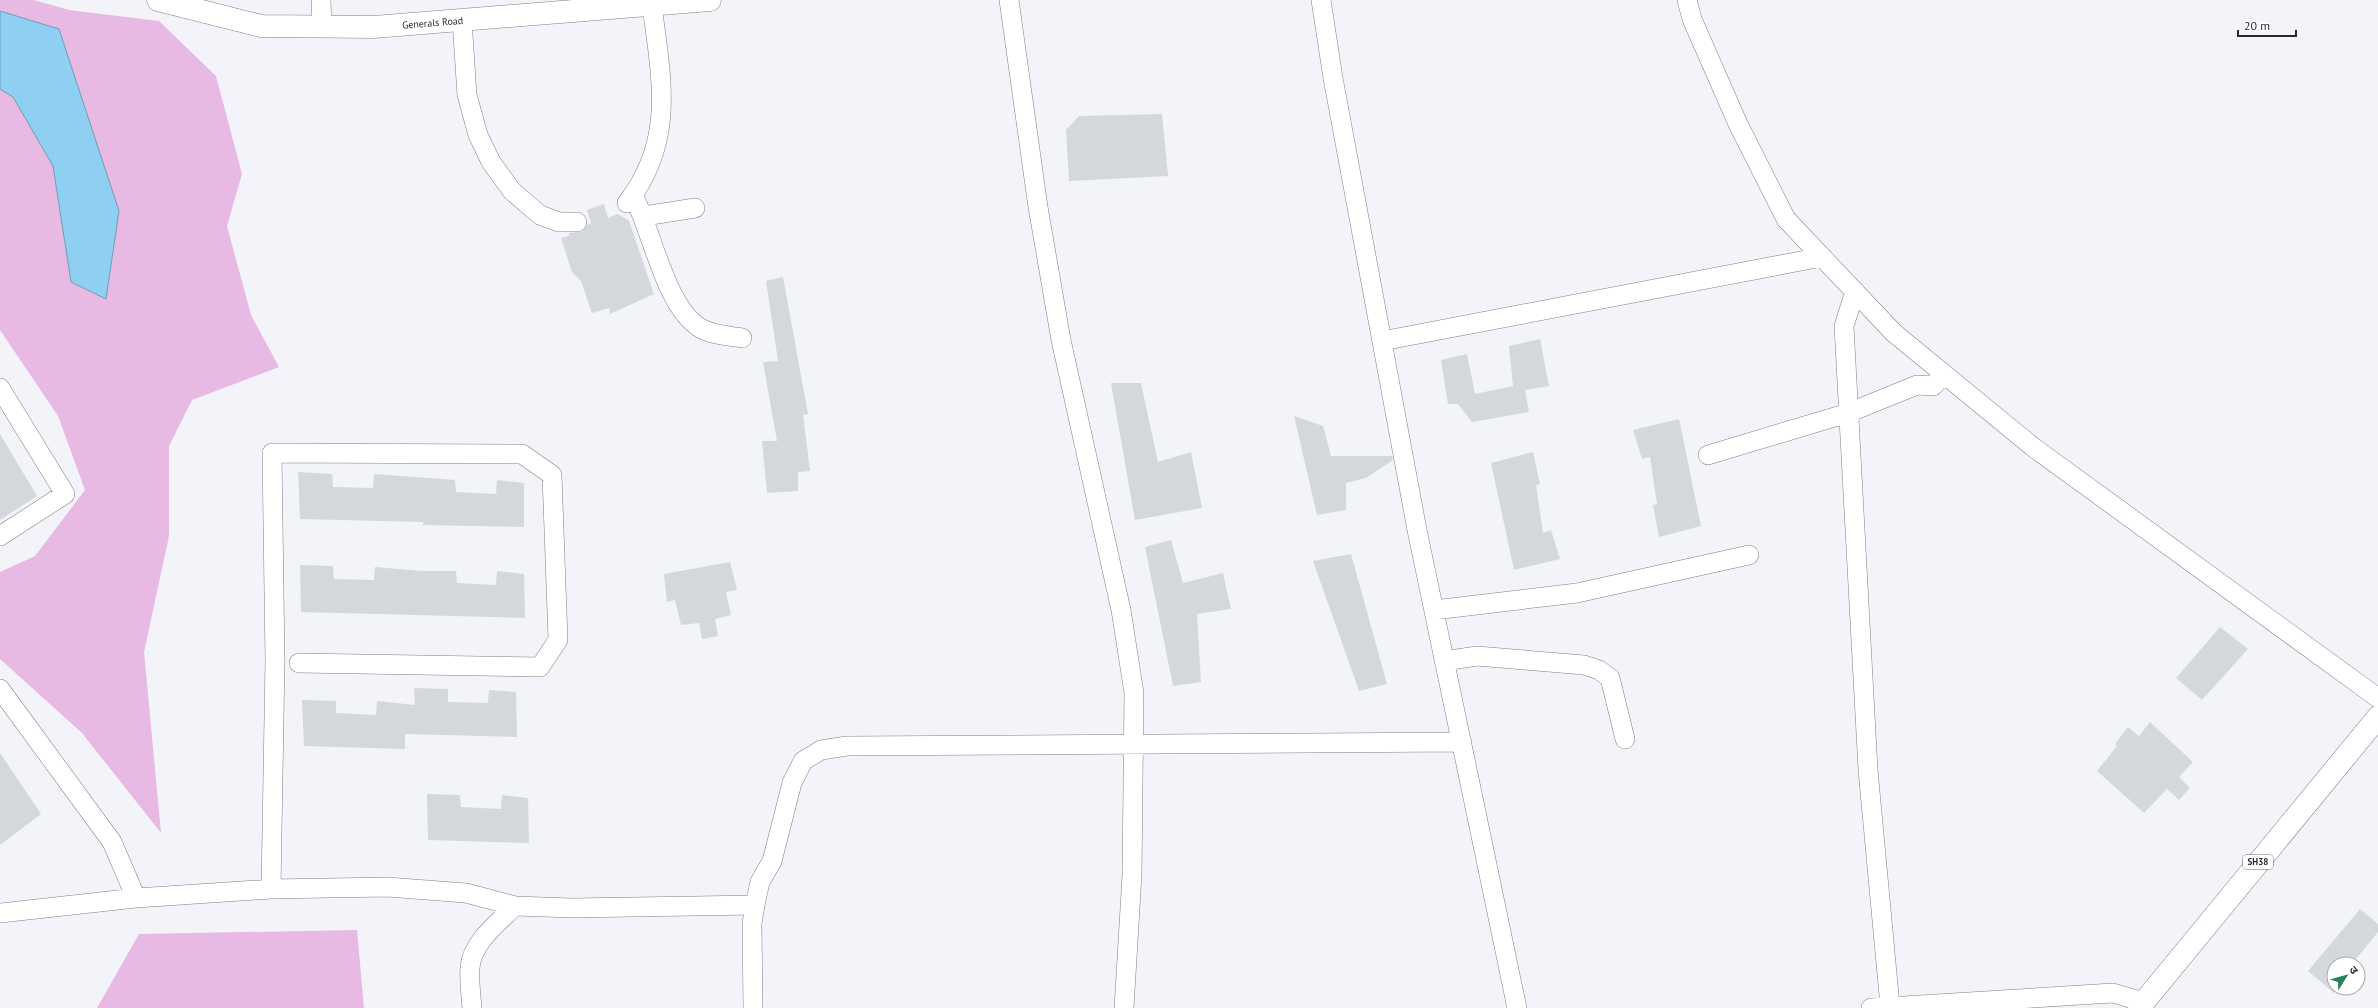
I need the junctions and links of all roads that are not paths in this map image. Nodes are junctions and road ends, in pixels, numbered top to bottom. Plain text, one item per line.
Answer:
1 (158, 0) edge
2 (321, 0) edge
3 (710, 0) edge
4 (1010, 0) edge
5 (1322, 0) edge
6 (1687, 0) edge
7 (652, 5) junction
8 (462, 20) junction
9 (322, 27) junction
10 (695, 208) dead end
11 (644, 216) junction
12 (577, 222) dead end
13 (1822, 257) junction
14 (1855, 291) junction
15 (742, 338) dead end
16 (1382, 341) junction
17 (1944, 374) junction
18 (0, 388) edge
19 (1848, 413) junction
20 (1708, 455) dead end
21 (0, 536) edge
22 (1749, 554) dead end
23 (1434, 610) junction
24 (1444, 661) junction
25 (299, 663) dead end
26 (0, 689) edge
27 (2378, 698) edge
28 (2378, 717) edge
29 (1625, 739) dead end
30 (1462, 742) junction
31 (1133, 744) junction
32 (271, 889) junction
33 (136, 898) junction
34 (755, 905) junction
35 (515, 906) junction
36 (0, 913) edge
37 (2141, 1005) edge
38 (1890, 1006) junction
39 (472, 1008) edge
40 (754, 1008) edge
41 (1124, 1008) edge
42 (1517, 1008) edge
43 (1871, 1008) edge

1 - 9 street, Generals Road
2 - 9 street
3 - 7 street, Generals Road
4 - 31 street
5 - 16 street
6 - 13 street
7 - 8 street, Generals Road
7 - 11 street
8 - 9 street, Generals Road
8 - 12 street
10 - 11 street
11 - 15 street
13 - 14 street
13 - 16 street
14 - 17 street
14 - 19 street
16 - 23 street
17 - 19 street
17 - 27 street
18 - 21 street
19 - 20 street
19 - 38 street
22 - 23 street
23 - 24 street
24 - 29 street
24 - 30 street
25 - 32 street
26 - 33 street
28 - 37 street, SH38
30 - 31 street
30 - 42 street
31 - 34 street
31 - 41 street
32 - 33 street
32 - 35 street
33 - 36 street
34 - 35 street
34 - 40 street
35 - 39 street
37 - 38 street
38 - 43 street

